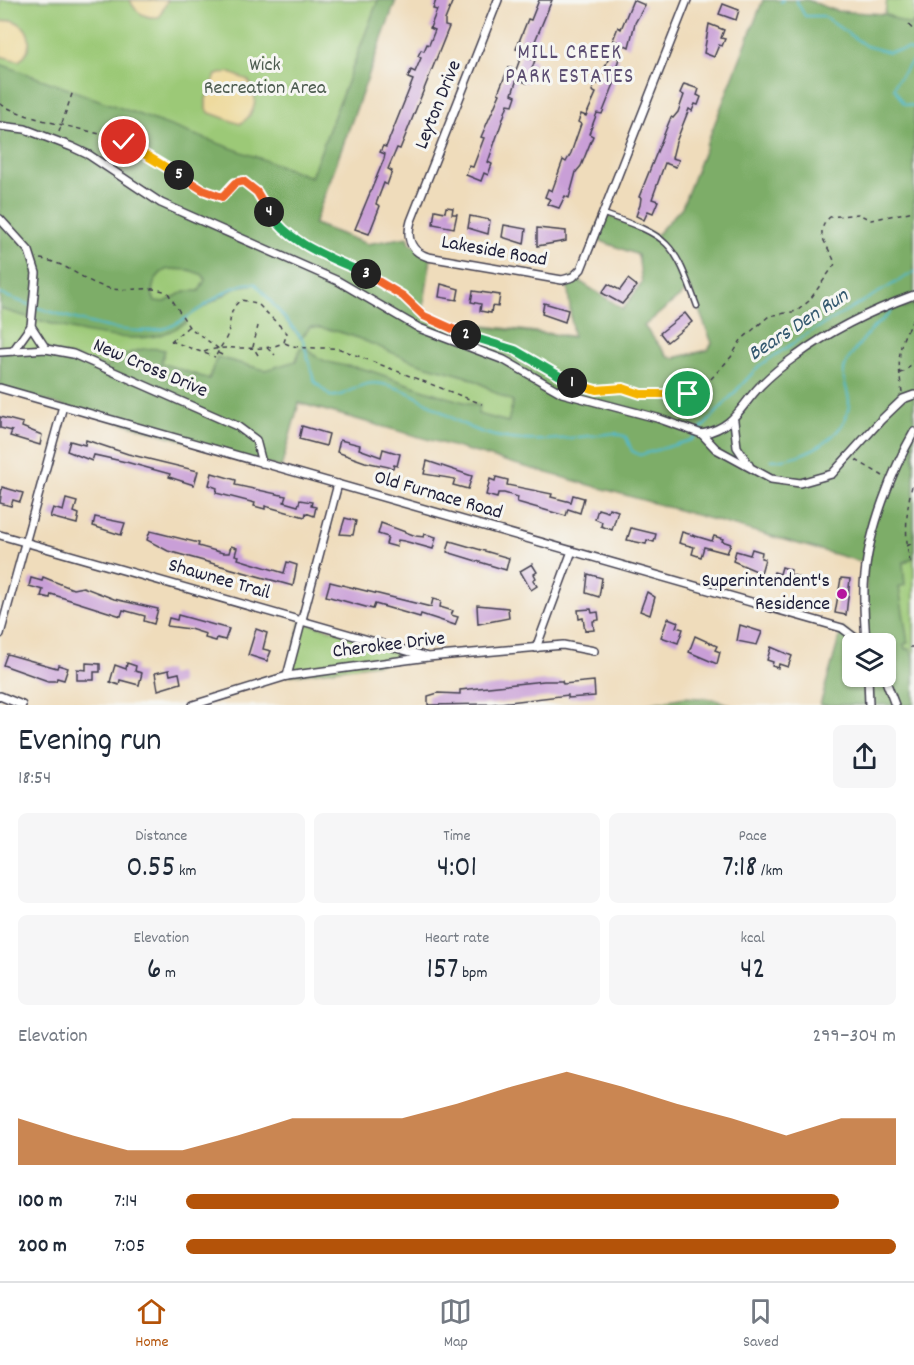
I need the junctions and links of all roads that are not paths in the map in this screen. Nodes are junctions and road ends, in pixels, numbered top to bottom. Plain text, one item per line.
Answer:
1 (498, 0) edge
2 (687, 0) edge
3 (0, 126) edge
4 (603, 213) junction
5 (0, 219) edge
6 (411, 221) joint
7 (914, 295) edge
8 (697, 306) dead end
9 (31, 326) junction
10 (46, 349) junction
11 (13, 351) junction
12 (0, 352) edge
13 (0, 388) edge
14 (914, 395) edge
15 (63, 406) junction
16 (734, 421) junction
17 (914, 432) edge
18 (702, 434) junction
19 (262, 463) junction
20 (750, 466) junction
21 (338, 484) junction
22 (0, 535) edge
23 (26, 543) junction
24 (572, 551) junction
25 (301, 621) junction
26 (849, 633) edge
27 (864, 633) edge
28 (0, 634) edge
29 (536, 648) junction
30 (594, 651) dead end
31 (428, 657) junction
32 (287, 676) junction
33 (868, 687) edge
34 (888, 687) edge
35 (0, 696) edge
36 (22, 705) edge
37 (193, 705) edge
38 (869, 705) edge
39 (895, 705) edge

1 - 6 street, Leyton Drive
2 - 4 street
3 - 18 street
4 - 6 street, Lakeside Road
4 - 8 lane
5 - 9 street
7 - 16 street
9 - 10 street
9 - 11 street
10 - 11 street, New Cross Drive
10 - 19 street, New Cross Drive
11 - 12 street, New Cross Drive
13 - 15 street, Old Furnace Road
14 - 20 street
15 - 19 street, Old Furnace Road
15 - 23 street
16 - 18 street
16 - 20 street
17 - 27 street
18 - 20 street
19 - 21 street, Old Furnace Road
21 - 24 street, Old Furnace Road
21 - 25 street
22 - 23 street, Shawnee Trail
23 - 25 street, Shawnee Trail
23 - 28 street
24 - 26 street, Old Furnace Road
24 - 29 street
25 - 31 street, Shawnee Trail
25 - 32 street
29 - 30 street, Cherokee Drive
29 - 31 street, Cherokee Drive
31 - 32 street, Cherokee Drive
32 - 37 street, Cherokee Drive
33 - 38 street
34 - 39 street
35 - 36 street

